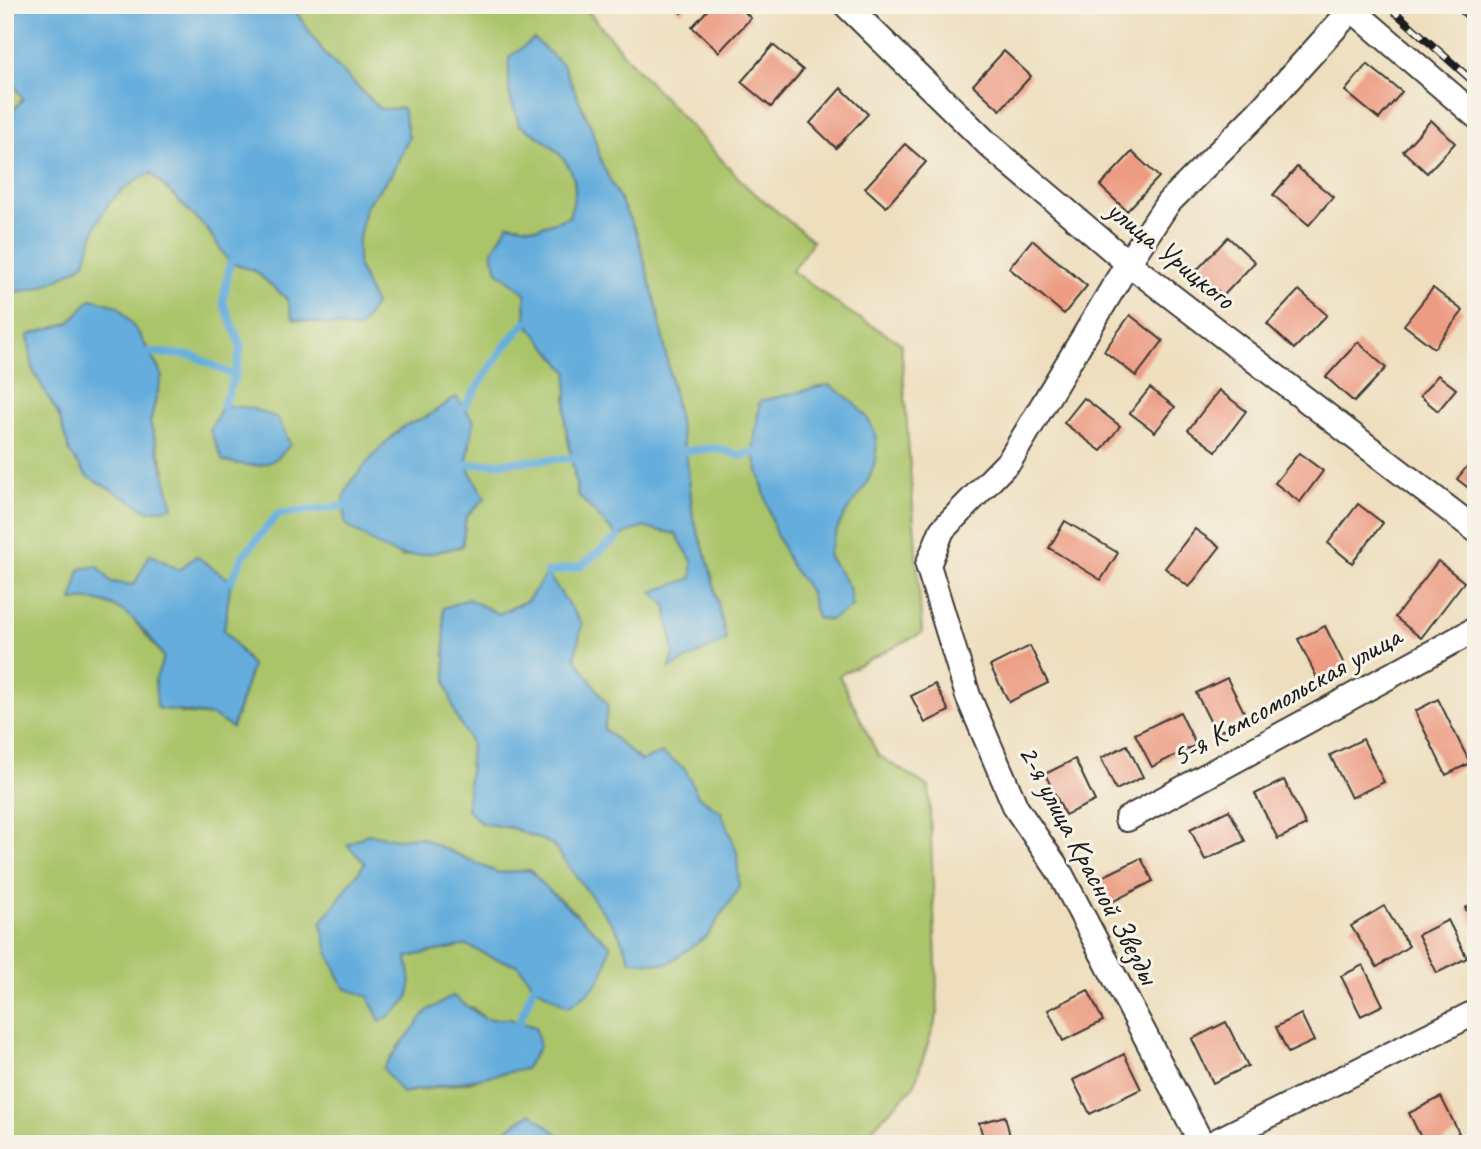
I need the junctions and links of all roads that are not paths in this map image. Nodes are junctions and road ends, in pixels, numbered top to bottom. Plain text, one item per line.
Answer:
1 (846, 5) edge
2 (1350, 7) edge
3 (1476, 116) edge
4 (1128, 263) junction
5 (1476, 530) edge
6 (1476, 629) edge
7 (1127, 819) dead end
8 (1476, 1012) edge
9 (1202, 1144) edge
10 (1211, 1144) edge

1 - 4 street, улица Урицкого
2 - 3 street
2 - 4 street
4 - 5 street, улица Урицкого
4 - 9 street, 2-я улица Красной Звезды
6 - 7 street, 5-я Комсомольская улица
8 - 10 street

